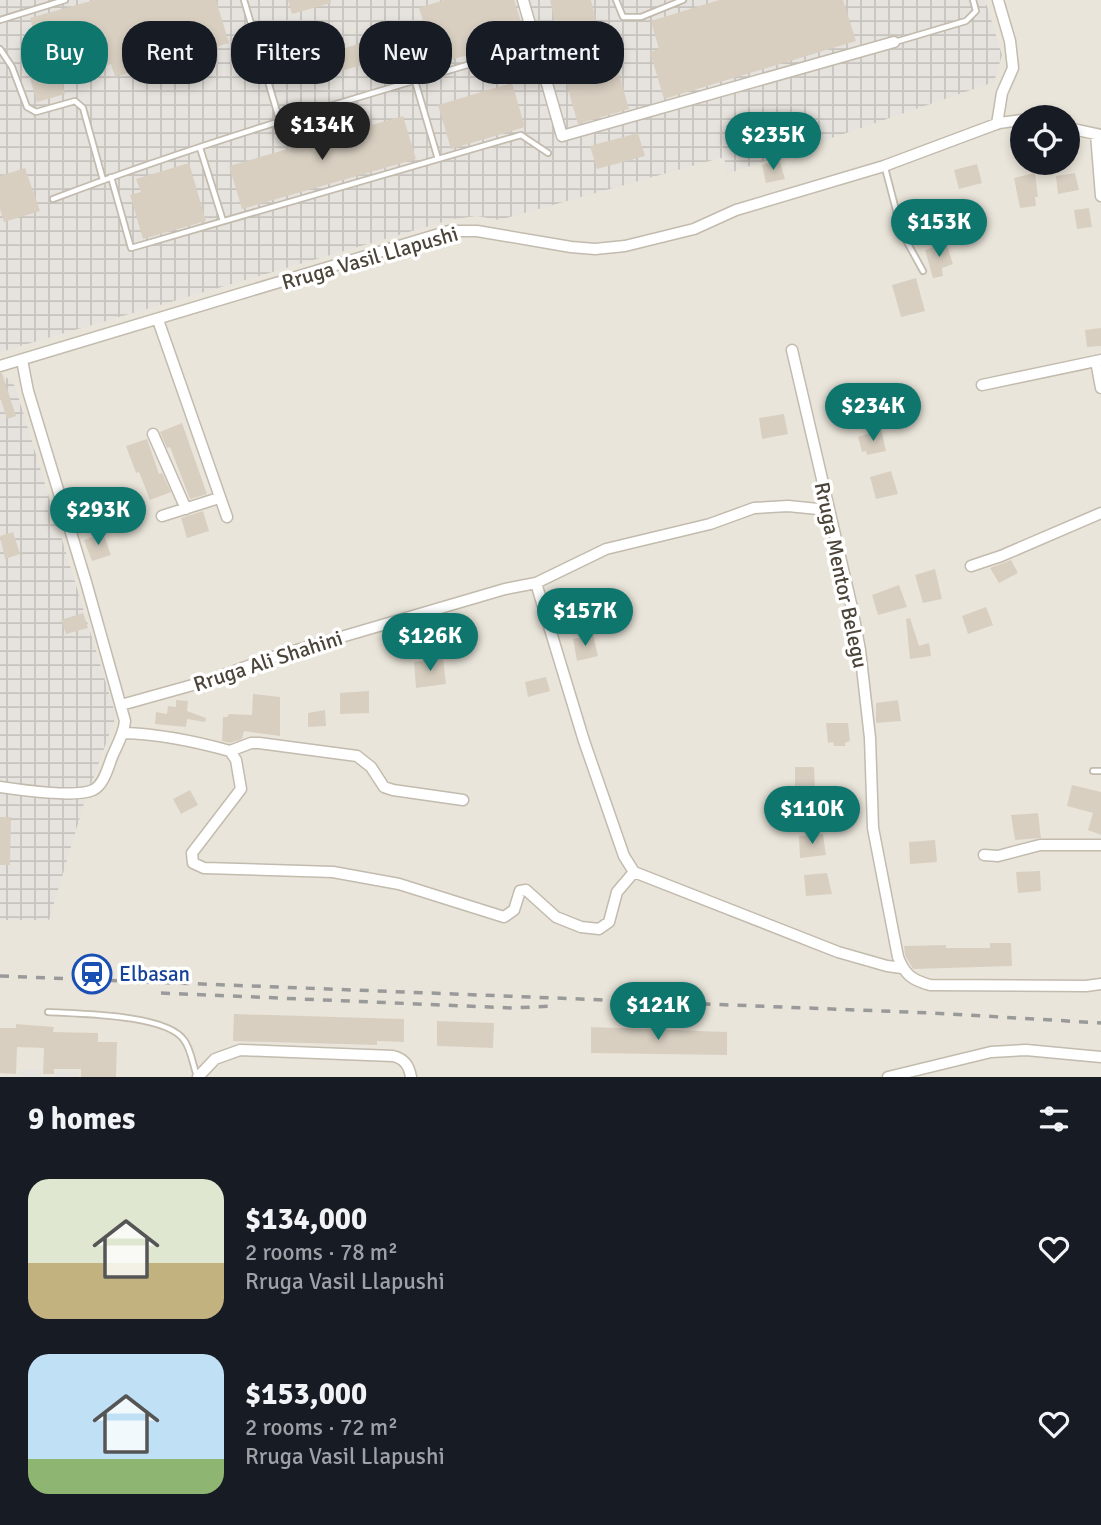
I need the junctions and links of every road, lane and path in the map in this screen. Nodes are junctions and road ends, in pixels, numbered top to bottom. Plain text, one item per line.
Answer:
1 (65, 0) edge
2 (244, 0) edge
3 (523, 0) edge
4 (616, 0) edge
5 (683, 0) edge
6 (973, 0) edge
7 (998, 0) edge
8 (0, 20) edge
9 (529, 21) edge
10 (894, 42) joint
11 (0, 49) edge
12 (405, 84) edge
13 (416, 84) edge
14 (547, 84) edge
15 (280, 122) junction
16 (1010, 122) edge
17 (998, 124) junction
18 (1080, 130) edge
19 (1098, 134) edge
20 (200, 148) junction
21 (548, 153) dead end
22 (438, 159) junction
23 (884, 166) junction
24 (111, 177) junction
25 (103, 180) junction
26 (1101, 196) edge
27 (53, 199) dead end
28 (223, 221) junction
29 (923, 271) dead end
30 (158, 320) junction
31 (792, 350) dead end
32 (22, 360) junction
33 (1098, 360) edge
34 (0, 366) edge
35 (982, 385) dead end
36 (1101, 388) edge
37 (153, 434) dead end
38 (219, 498) junction
39 (186, 509) junction
40 (828, 510) junction
41 (1101, 513) edge
42 (162, 516) dead end
43 (227, 517) dead end
44 (971, 566) dead end
45 (536, 583) junction
46 (121, 705) junction
47 (123, 733) junction
48 (230, 751) junction
49 (1093, 771) dead end
50 (1101, 771) edge
51 (0, 787) edge
52 (463, 800) dead end
53 (1101, 845) edge
54 (984, 855) dead end
55 (634, 873) junction
56 (902, 968) junction
57 (1101, 984) edge
58 (48, 1012) dead end
59 (1101, 1057) edge
60 (198, 1077) edge
61 (411, 1077) edge
62 (888, 1077) edge

1 - 8 lane
2 - 15 lane
3 - 9 street
4 - 5 lane
6 - 10 lane
7 - 17 street
10 - 14 street
11 - 25 lane
12 - 15 lane
13 - 22 lane
15 - 20 lane
16 - 17 street, Rruga Vasil Llapushi
17 - 23 street, Rruga Vasil Llapushi
18 - 19 street
19 - 26 street
20 - 24 lane
20 - 28 lane
21 - 22 lane
22 - 28 lane
23 - 29 lane
23 - 30 street, Rruga Vasil Llapushi
24 - 25 lane
24 - 28 lane
25 - 27 lane
30 - 32 street, Rruga Vasil Llapushi
30 - 38 street
31 - 40 street, Rruga Mentor Belegu
32 - 34 street, Rruga Vasil Llapushi
32 - 46 street
33 - 35 street
33 - 36 street
37 - 39 street
38 - 39 street
38 - 43 street
39 - 42 street
40 - 45 street, Rruga Ali Shahini
40 - 56 street, Rruga Mentor Belegu
41 - 44 street
45 - 46 street, Rruga Ali Shahini
45 - 55 street
46 - 47 street
47 - 48 street
47 - 51 street
48 - 52 street
48 - 55 street
49 - 50 lane
53 - 54 street
55 - 56 street
56 - 57 street
58 - 60 lane
59 - 62 street
60 - 61 street

